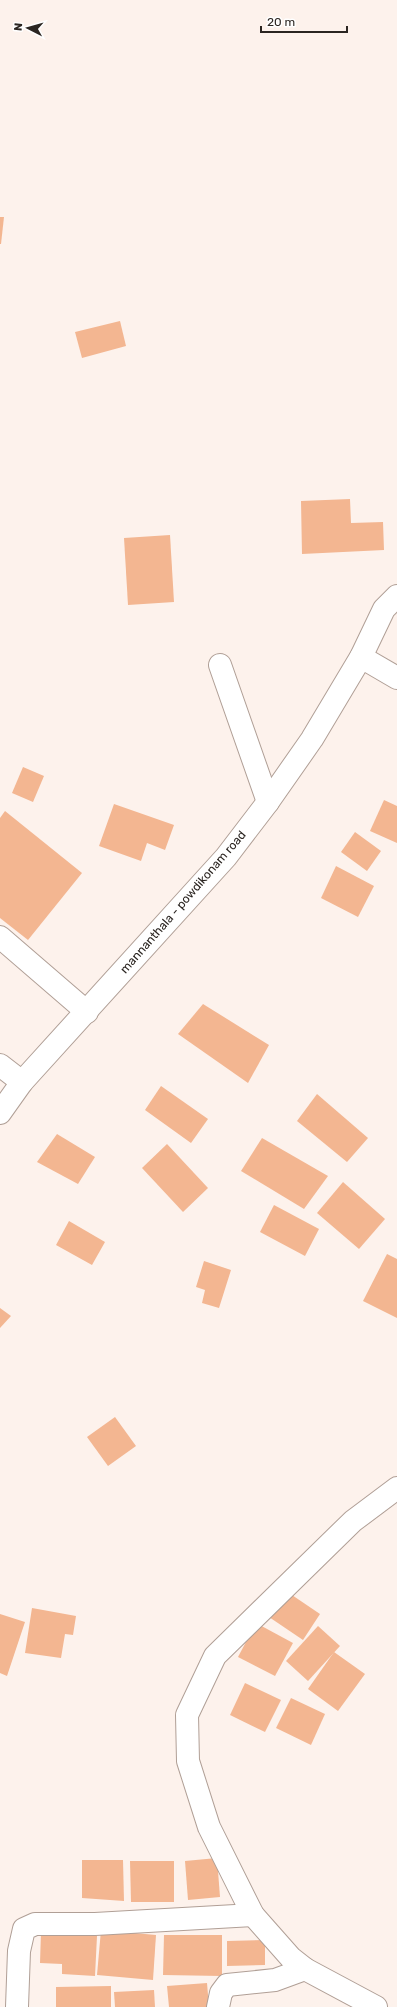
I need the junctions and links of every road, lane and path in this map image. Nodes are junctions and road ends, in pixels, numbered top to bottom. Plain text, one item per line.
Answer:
1 (397, 596) edge
2 (361, 657) junction
3 (220, 665) dead end
4 (397, 678) edge
5 (268, 802) junction
6 (0, 937) edge
7 (87, 1012) junction
8 (0, 1065) edge
9 (22, 1082) junction
10 (0, 1113) edge
11 (397, 1488) edge
12 (253, 1915) junction
13 (305, 1969) junction
14 (17, 2007) edge
15 (218, 2007) edge
16 (376, 2007) edge

1 - 2 street, mannanthala - powdikonam road
2 - 4 street
2 - 5 street, mannanthala - powdikonam road
3 - 5 street
5 - 7 street, mannanthala - powdikonam road
6 - 7 street
7 - 9 street, mannanthala - powdikonam road
8 - 9 street
9 - 10 street, mannanthala - powdikonam road
11 - 12 street
12 - 13 street
12 - 14 street
13 - 15 street
13 - 16 street

